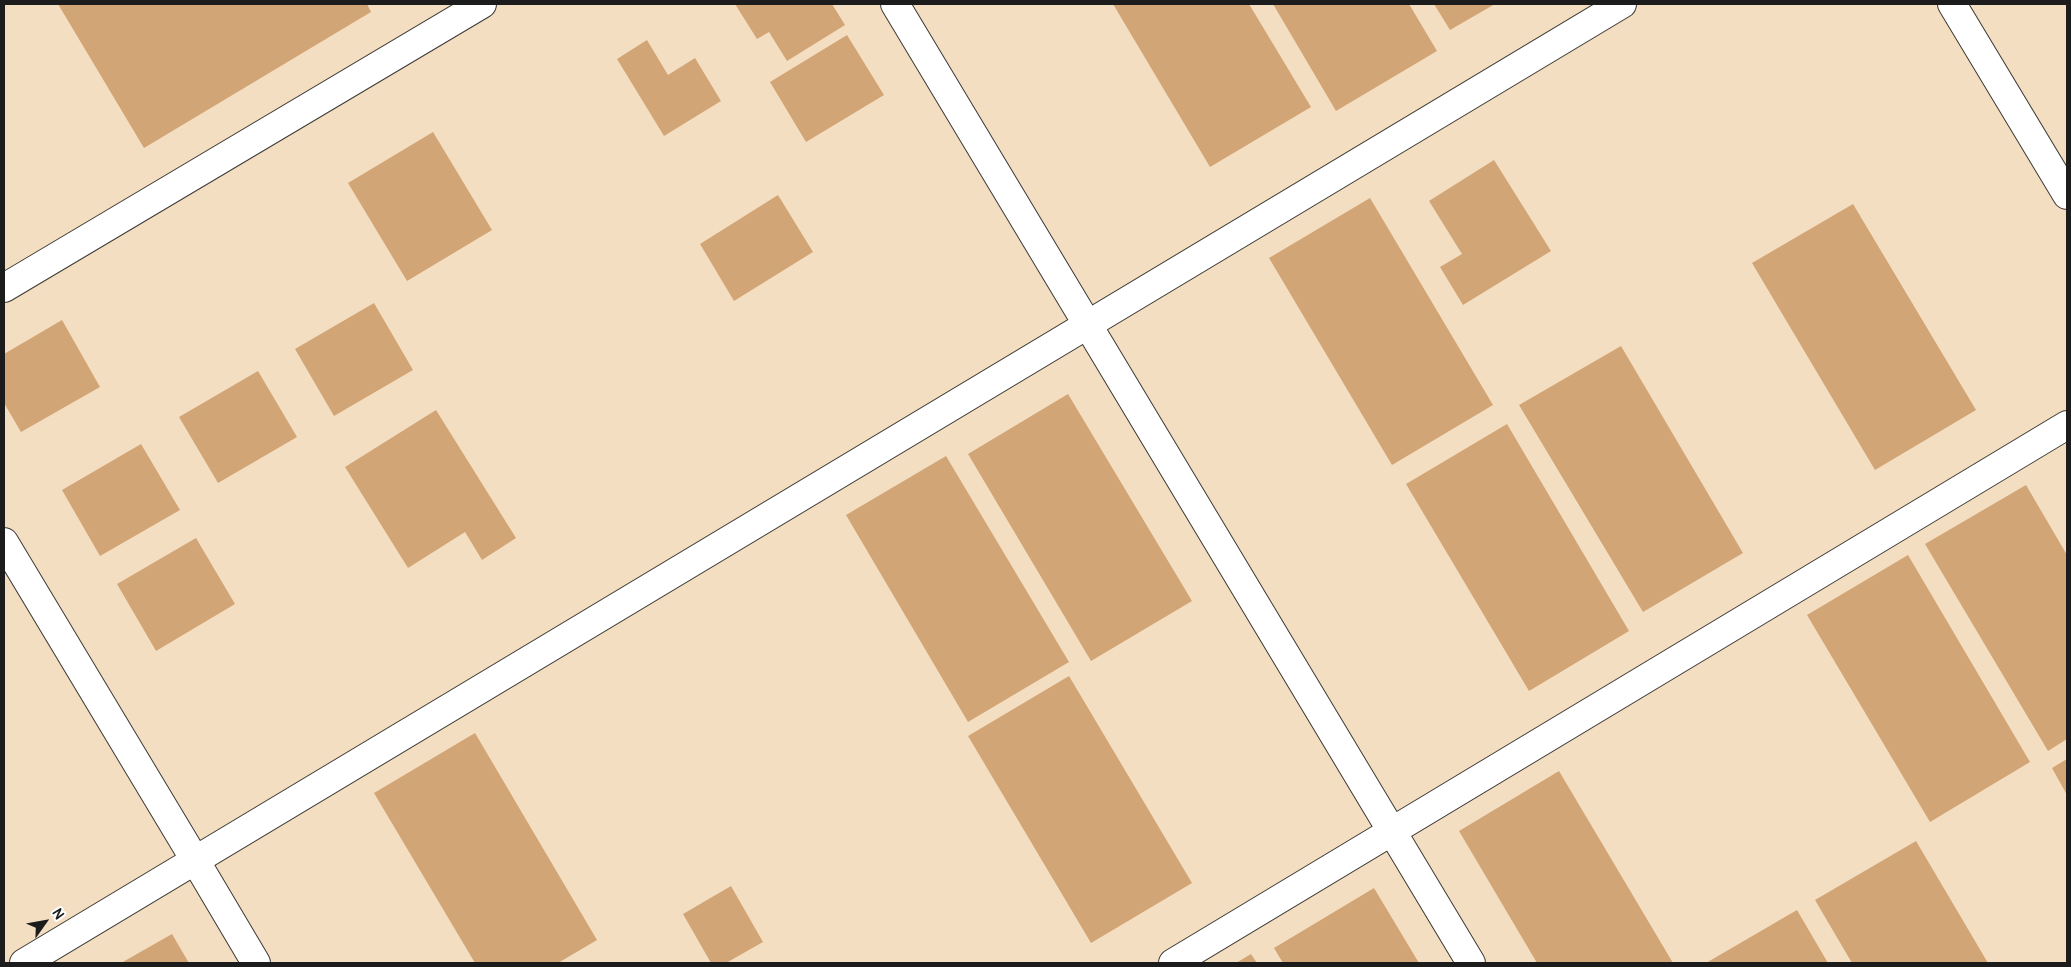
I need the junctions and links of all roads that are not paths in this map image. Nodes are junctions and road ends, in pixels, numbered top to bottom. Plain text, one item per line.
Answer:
1 (482, 4) edge
2 (895, 4) edge
3 (1622, 4) edge
4 (1952, 4) edge
5 (2067, 195) edge
6 (4, 288) edge
7 (1087, 325) junction
8 (2067, 425) edge
9 (4, 542) edge
10 (1392, 831) junction
11 (196, 860) junction
12 (24, 963) edge
13 (256, 963) edge
14 (1173, 963) edge
15 (1470, 963) edge

1 - 6 street
2 - 7 street
3 - 7 street
4 - 5 street
7 - 10 street
7 - 11 street
8 - 10 street
9 - 11 street
10 - 14 street
10 - 15 street
11 - 12 street
11 - 13 street

